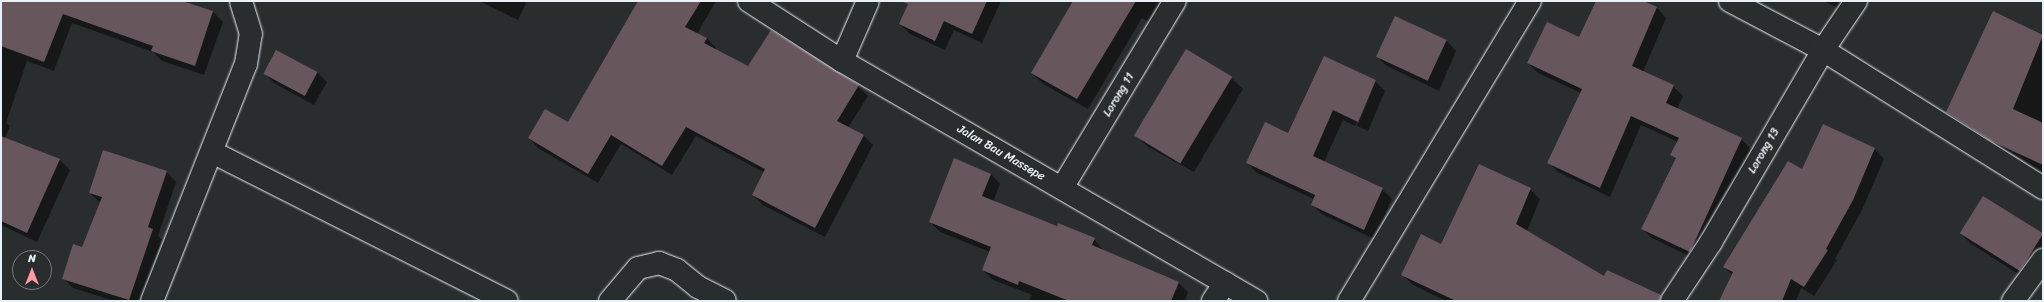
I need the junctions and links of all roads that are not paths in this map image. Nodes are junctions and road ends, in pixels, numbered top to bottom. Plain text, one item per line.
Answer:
1 (241, 1) edge
2 (749, 1) edge
3 (868, 1) edge
4 (1175, 1) edge
5 (1530, 1) edge
6 (1730, 1) edge
7 (1856, 1) edge
8 (1823, 50) junction
9 (842, 61) junction
10 (212, 152) junction
11 (1062, 188) junction
12 (2043, 188) edge
13 (2043, 260) edge
14 (1225, 283) junction
15 (152, 301) edge
16 (507, 301) edge
17 (610, 301) edge
18 (725, 301) edge
19 (1213, 301) edge
20 (1256, 301) edge
21 (1349, 301) edge
22 (1672, 301) edge
23 (2014, 301) edge

1 - 10 street
2 - 9 street, Jalan Bau Massepe
3 - 9 street
4 - 11 street, Lorong 11
5 - 21 street
6 - 8 street
7 - 8 street, Lorong 13
8 - 12 street
8 - 22 street, Lorong 13
9 - 11 street, Jalan Bau Massepe
10 - 15 street
10 - 16 street
11 - 14 street, Jalan Bau Massepe
13 - 23 street
14 - 19 street
14 - 20 street, Jalan Bau Massepe
17 - 18 street

